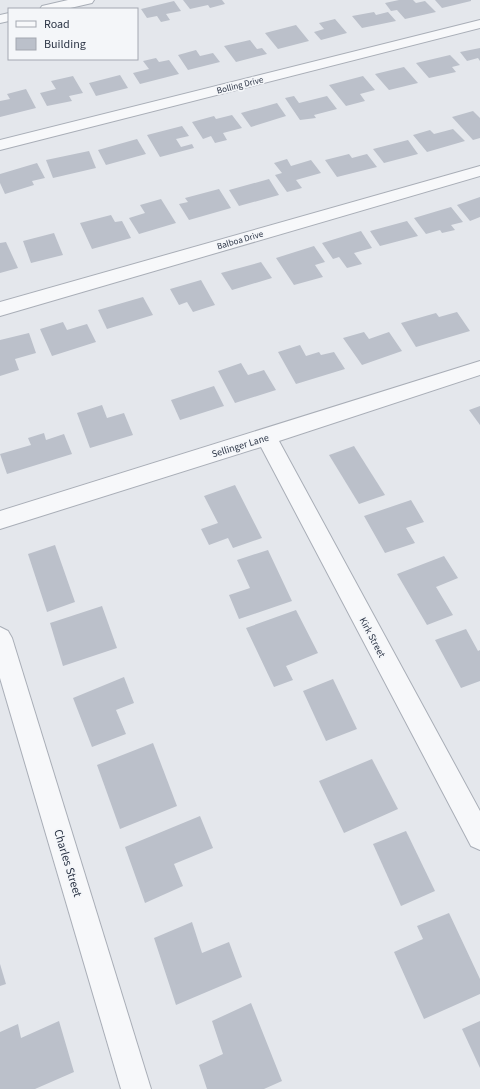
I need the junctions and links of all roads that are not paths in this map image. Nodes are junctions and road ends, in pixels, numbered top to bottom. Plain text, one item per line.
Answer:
1 (87, 0) edge
2 (51, 8) edge
3 (480, 24) edge
4 (0, 145) edge
5 (480, 171) edge
6 (0, 308) edge
7 (480, 368) edge
8 (266, 437) junction
9 (0, 520) edge
10 (0, 638) edge
11 (480, 837) edge
12 (136, 1089) edge

1 - 2 street
3 - 4 street, Bolling Drive
5 - 6 street, Balboa Drive
7 - 8 street, Sellinger Lane
8 - 9 street, Sellinger Lane
8 - 11 street, Kirk Street
10 - 12 street, Charles Street

